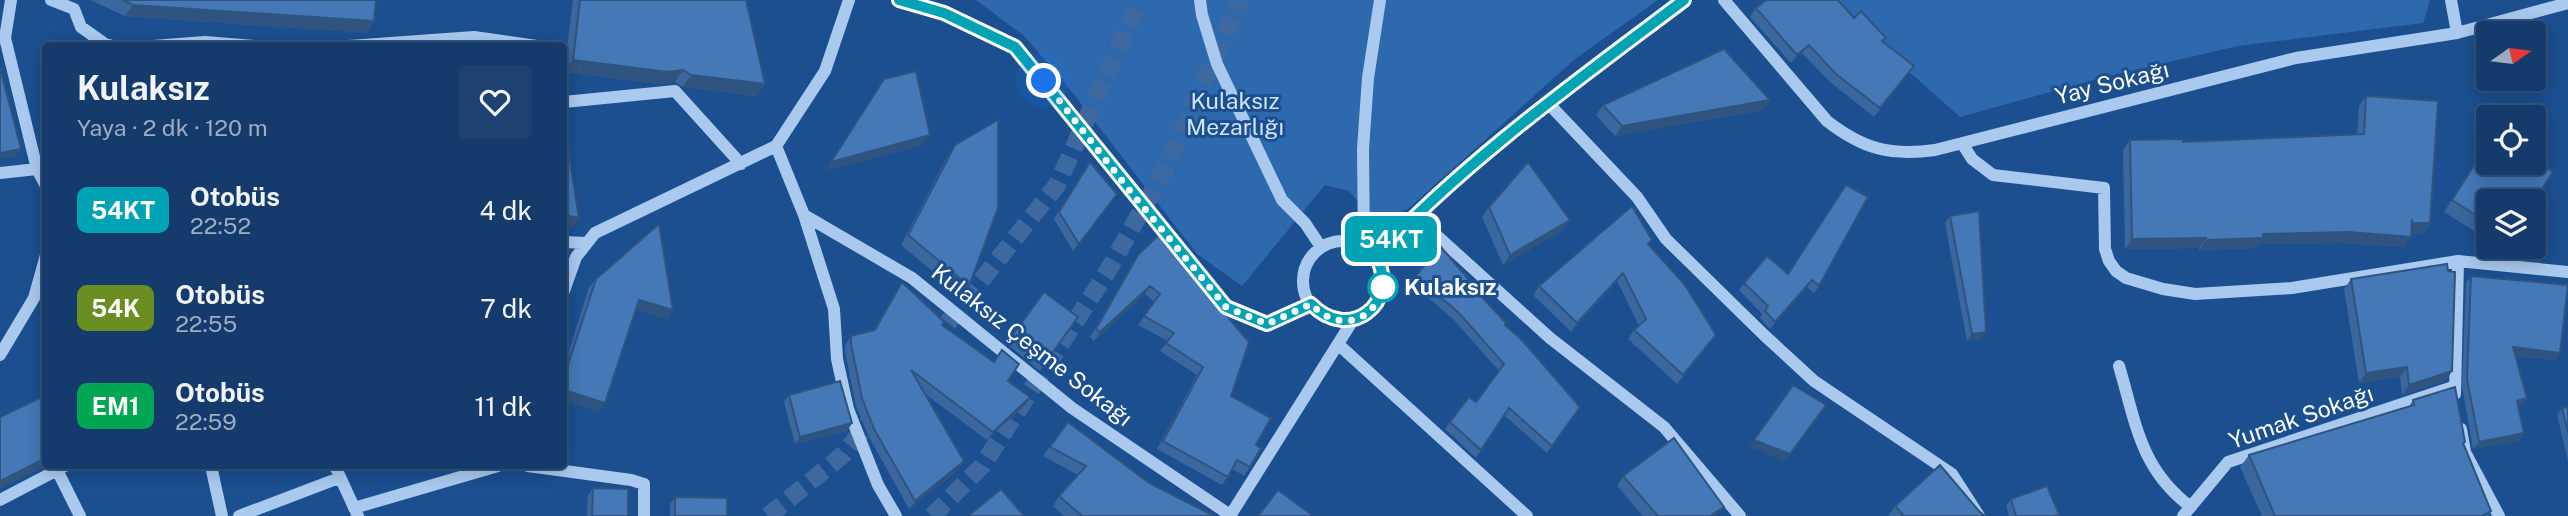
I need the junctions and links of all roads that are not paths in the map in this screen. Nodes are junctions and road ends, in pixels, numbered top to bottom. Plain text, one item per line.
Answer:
1 (11, 0) edge
2 (51, 0) edge
3 (849, 0) edge
4 (899, 0) edge
5 (1200, 0) edge
6 (1380, 0) edge
7 (1684, 0) edge
8 (1724, 0) edge
9 (2451, 0) edge
10 (2568, 3) edge
11 (2457, 33) junction
12 (3, 40) edge
13 (102, 42) edge
14 (405, 42) edge
15 (509, 42) edge
16 (567, 102) edge
17 (1548, 103) junction
18 (1962, 143) junction
19 (776, 146) junction
20 (741, 164) junction
21 (37, 169) junction
22 (0, 173) edge
23 (42, 178) edge
24 (804, 215) junction
25 (1415, 215) junction
26 (567, 242) edge
27 (587, 243) junction
28 (1364, 246) junction
29 (1321, 247) junction
30 (1376, 256) junction
31 (2458, 261) junction
32 (42, 269) edge
33 (2568, 272) edge
34 (567, 282) edge
35 (1311, 304) junction
36 (1353, 320) junction
37 (1339, 345) junction
38 (0, 355) edge
39 (2119, 366) dead end
40 (2453, 387) junction
41 (59, 469) edge
42 (61, 469) edge
43 (212, 469) edge
44 (489, 469) edge
45 (550, 469) edge
46 (337, 472) edge
47 (0, 500) edge
48 (2187, 511) edge
49 (356, 512) edge
50 (80, 516) edge
51 (222, 516) edge
52 (239, 516) edge
53 (644, 516) edge
54 (896, 516) edge
55 (1230, 516) edge
56 (1527, 516) edge
57 (1740, 516) edge
58 (1979, 516) edge
59 (2500, 516) edge

1 - 12 street
2 - 13 street
3 - 19 street
4 - 35 street
5 - 29 street
6 - 28 street
7 - 17 street
8 - 18 street, Yay Sokağı
9 - 11 street
10 - 11 street, Yay Sokağı
11 - 18 street, Yay Sokağı
12 - 21 street
14 - 15 street
16 - 20 street
17 - 25 street
17 - 58 street
18 - 31 street
19 - 20 street
19 - 24 street
20 - 27 street
21 - 22 street
21 - 23 street
24 - 54 street
24 - 55 street, Kulaksız Çeşme Sokağı
25 - 30 street
25 - 57 street
26 - 27 street
27 - 34 street
28 - 29 street
28 - 30 street
29 - 35 street
30 - 36 street
31 - 33 street
31 - 40 street
32 - 38 street
35 - 36 street
36 - 37 street
37 - 55 street
37 - 56 street
39 - 48 street
40 - 48 street, Yumak Sokağı
40 - 59 street
41 - 47 street
42 - 50 street
43 - 51 street
44 - 49 street
45 - 53 street
46 - 49 street
46 - 52 street

